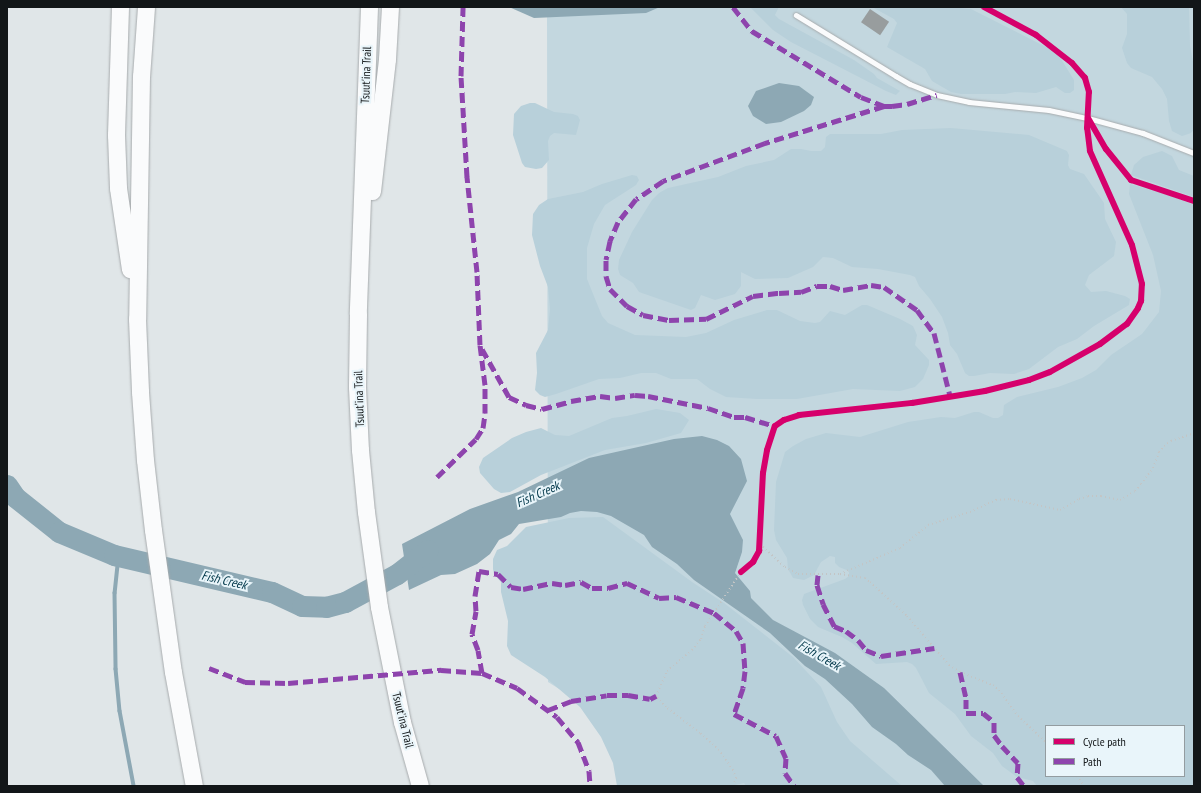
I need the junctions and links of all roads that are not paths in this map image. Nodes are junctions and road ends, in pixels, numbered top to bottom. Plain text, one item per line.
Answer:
1 (120, 7) edge
2 (146, 7) edge
3 (369, 7) edge
4 (390, 7) edge
5 (796, 15) dead end
6 (1194, 153) edge
7 (358, 314) junction
8 (137, 319) junction
9 (194, 786) edge
10 (420, 786) edge

1 - 8 highway
2 - 8 highway
3 - 7 highway, Tsuut'ina Trail
4 - 7 highway
5 - 6 lane
7 - 10 highway, Tsuut'ina Trail
8 - 9 highway

